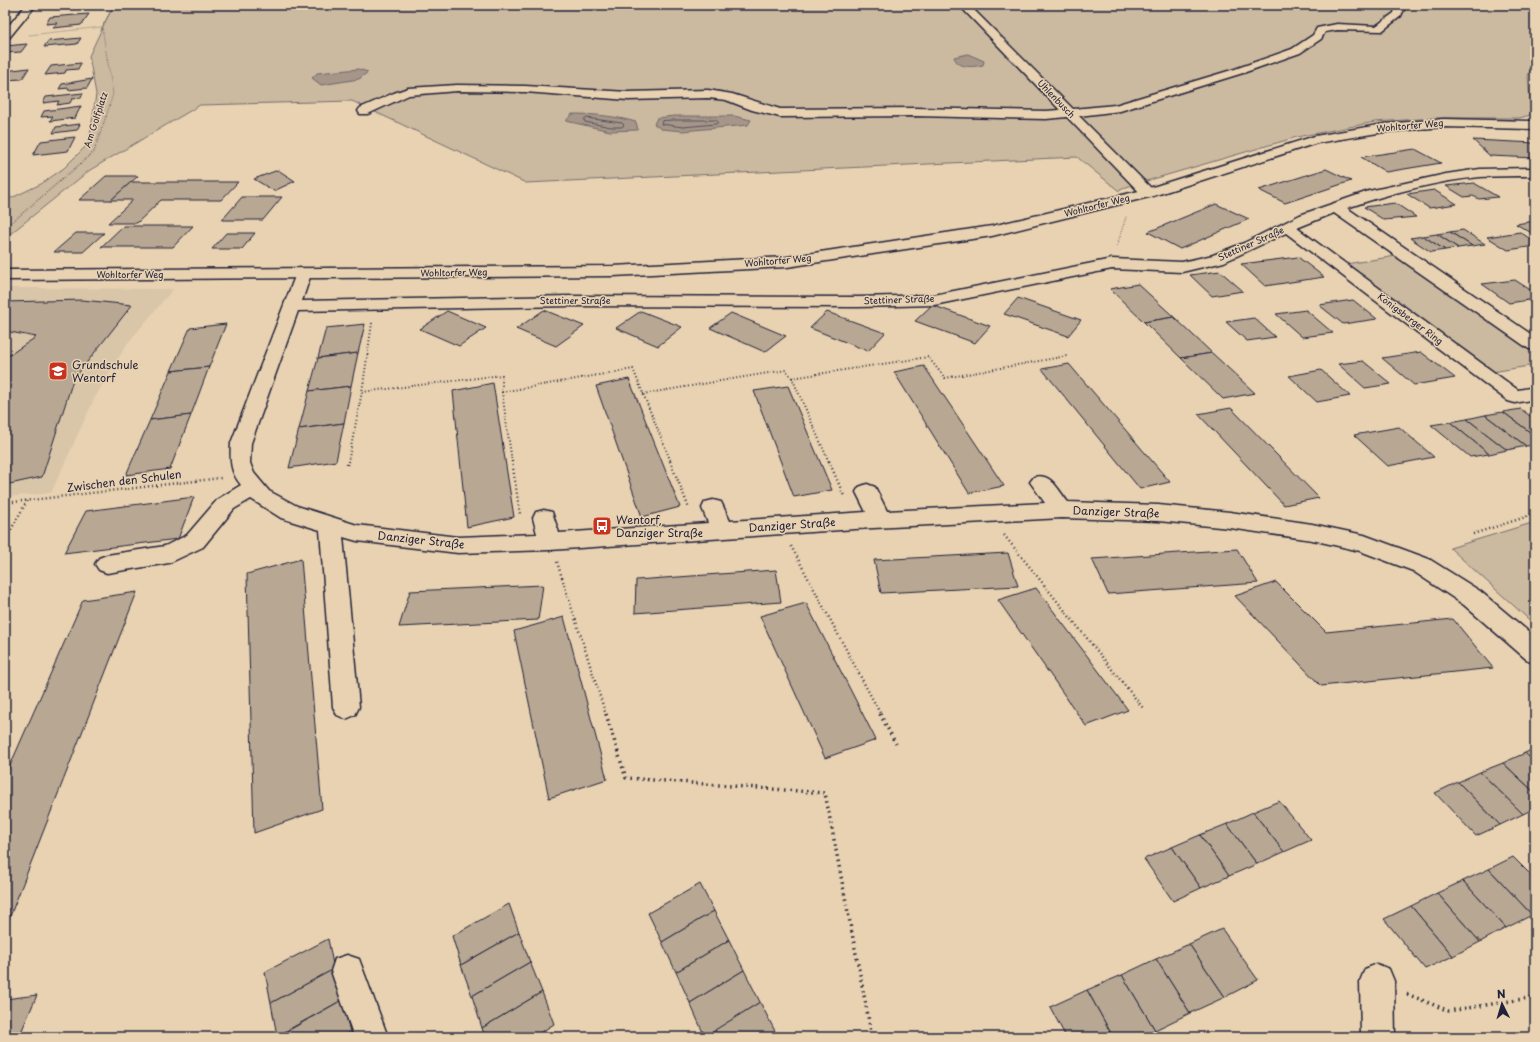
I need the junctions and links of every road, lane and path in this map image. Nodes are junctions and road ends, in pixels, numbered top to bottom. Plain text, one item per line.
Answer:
1 (31, 5) edge
2 (114, 5) edge
3 (964, 5) edge
4 (1401, 5) edge
5 (102, 27) junction
6 (27, 35) dead end
7 (5, 36) edge
8 (364, 111) dead end
9 (1070, 113) junction
10 (1535, 125) edge
11 (1535, 172) edge
12 (1148, 193) junction
13 (1335, 207) junction
14 (1127, 216) dead end
15 (5, 225) edge
16 (1288, 228) junction
17 (1112, 264) junction
18 (303, 274) junction
19 (5, 276) edge
20 (292, 306) junction
21 (373, 318) dead end
22 (1535, 345) edge
23 (1067, 356) dead end
24 (792, 378) junction
25 (362, 392) junction
26 (502, 392) junction
27 (1535, 393) edge
28 (643, 394) junction
29 (347, 464) dead end
30 (249, 481) junction
31 (1041, 482) dead end
32 (867, 492) dead end
33 (27, 501) junction
34 (5, 503) edge
35 (713, 508) dead end
36 (1062, 510) junction
37 (986, 513) junction
38 (1535, 514) edge
39 (544, 518) dead end
40 (880, 519) junction
41 (855, 521) junction
42 (331, 525) junction
43 (780, 525) junction
44 (722, 530) junction
45 (698, 531) junction
46 (1473, 534) dead end
47 (5, 540) edge
48 (550, 542) junction
49 (524, 543) junction
50 (107, 564) dead end
51 (1535, 652) edge
52 (346, 707) dead end
53 (1143, 708) dead end
54 (896, 744) dead end
55 (347, 971) dead end
56 (1377, 981) joint
57 (1535, 997) edge
58 (371, 1037) edge
59 (872, 1037) edge
60 (1378, 1037) edge

1 - 7 street
2 - 5 path
3 - 9 street, Uhlenbusch
4 - 9 street
5 - 6 path
5 - 15 path, Am Golfplatz
8 - 9 street
9 - 12 street, Uhlenbusch
10 - 12 street, Wohltorfer Weg
11 - 13 street, Stettiner Straße
12 - 18 street, Wohltorfer Weg
13 - 16 street, Stettiner Straße
13 - 22 street
14 - 17 path
16 - 17 street, Stettiner Straße
16 - 27 street, Königsberger Ring
17 - 20 street, Stettiner Straße
18 - 19 street, Wohltorfer Weg
18 - 20 street
20 - 30 street
21 - 25 path
23 - 24 path
24 - 28 path
24 - 41 path
25 - 26 path
25 - 29 path
26 - 28 path
26 - 49 path
28 - 45 path
30 - 33 path, Zwischen den Schulen
30 - 42 street, Danziger Straße
30 - 50 street
31 - 36 street
32 - 40 street
33 - 34 path, Zwischen den Schulen
33 - 47 path
35 - 44 street
36 - 37 street, Danziger Straße
36 - 51 street, Danziger Straße
37 - 40 street, Danziger Straße
37 - 53 path
38 - 46 path
39 - 48 street
40 - 41 street, Danziger Straße
41 - 43 street, Danziger Straße
42 - 49 street, Danziger Straße
42 - 52 street
43 - 44 street, Danziger Straße
43 - 54 path
44 - 45 street, Danziger Straße
45 - 48 street, Danziger Straße
48 - 49 street, Danziger Straße
48 - 59 path
55 - 58 street
56 - 57 path
56 - 60 street

